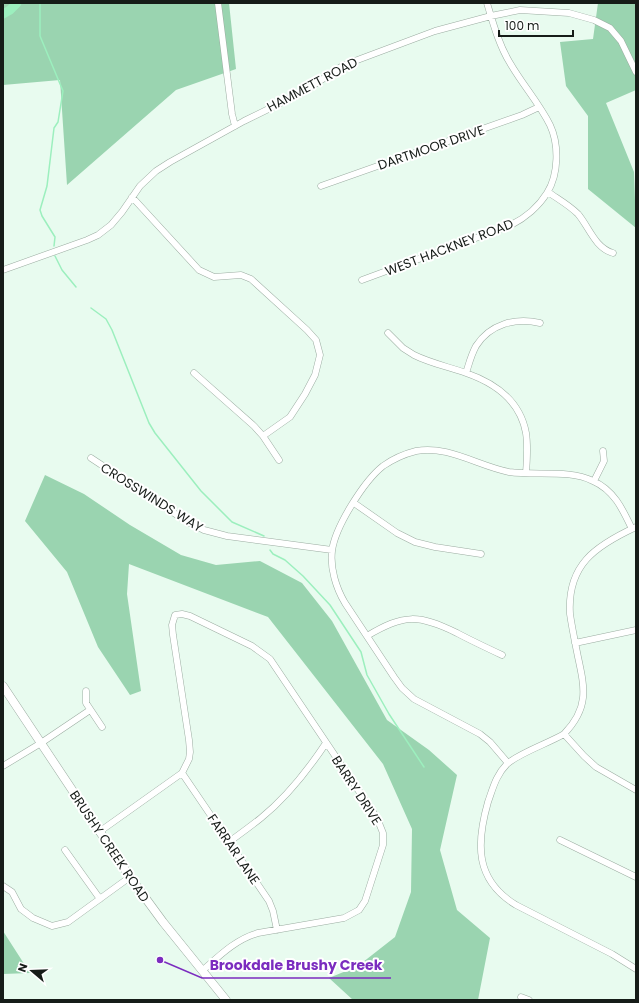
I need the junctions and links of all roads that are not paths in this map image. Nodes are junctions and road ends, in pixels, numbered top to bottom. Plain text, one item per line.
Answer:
1 (218, 3) edge
2 (487, 3) edge
3 (491, 16) junction
4 (636, 72) edge
5 (539, 107) junction
6 (235, 126) junction
7 (321, 186) dead end
8 (548, 192) junction
9 (132, 197) junction
10 (612, 253) dead end
11 (3, 270) edge
12 (362, 280) dead end
13 (540, 323) dead end
14 (388, 333) dead end
15 (194, 372) dead end
16 (466, 373) junction
17 (263, 436) junction
18 (603, 451) dead end
19 (91, 458) dead end
20 (279, 460) dead end
21 (526, 473) junction
22 (594, 481) junction
23 (354, 503) junction
24 (634, 528) edge
25 (332, 550) junction
26 (482, 554) dead end
27 (636, 630) edge
28 (367, 636) junction
29 (575, 643) junction
30 (502, 655) dead end
31 (4, 691) edge
32 (86, 691) dead end
33 (90, 710) junction
34 (102, 728) dead end
35 (564, 734) junction
36 (41, 743) junction
37 (326, 743) junction
38 (508, 763) junction
39 (3, 766) edge
40 (182, 773) junction
41 (636, 790) edge
42 (99, 832) junction
43 (560, 840) dead end
44 (229, 842) junction
45 (65, 850) dead end
46 (130, 877) junction
47 (636, 877) edge
48 (3, 886) edge
49 (100, 899) junction
50 (277, 930) junction
51 (636, 968) edge
52 (202, 971) junction
53 (521, 997) dead end
54 (226, 1000) edge
55 (529, 1000) edge

1 - 6 street
2 - 3 street, WEST HACKNEY ROAD
3 - 4 street, HAMMETT ROAD
3 - 5 street, WEST HACKNEY ROAD
3 - 6 street, HAMMETT ROAD
5 - 7 street, DARTMOOR DRIVE
5 - 8 street, WEST HACKNEY ROAD
6 - 9 street, HAMMETT ROAD
8 - 10 street
8 - 12 street, WEST HACKNEY ROAD
9 - 11 street, HAMMETT ROAD
9 - 17 street
13 - 16 street
14 - 16 street
15 - 17 street
16 - 21 street
17 - 20 street
18 - 22 street
19 - 25 street, CROSSWINDS WAY
21 - 22 street
21 - 23 street
22 - 24 street
23 - 25 street
23 - 26 street
24 - 29 street
25 - 28 street
27 - 29 street
28 - 30 street
28 - 38 street
29 - 35 street
31 - 36 main road, BRUSHY CREEK ROAD
32 - 33 street
33 - 34 street
33 - 36 street
35 - 38 street
35 - 41 street
36 - 39 street
36 - 42 main road, BRUSHY CREEK ROAD
37 - 40 street, BARRY DRIVE
37 - 44 street
37 - 50 street, BARRY DRIVE
38 - 51 street
40 - 42 street
40 - 44 street, FARRAR LANE
42 - 46 main road, BRUSHY CREEK ROAD
43 - 47 street
44 - 50 street, FARRAR LANE
45 - 49 street
46 - 49 street
46 - 52 main road, BRUSHY CREEK ROAD
48 - 49 street
50 - 52 street, BARRY DRIVE
52 - 54 main road, BRUSHY CREEK ROAD
53 - 55 street

